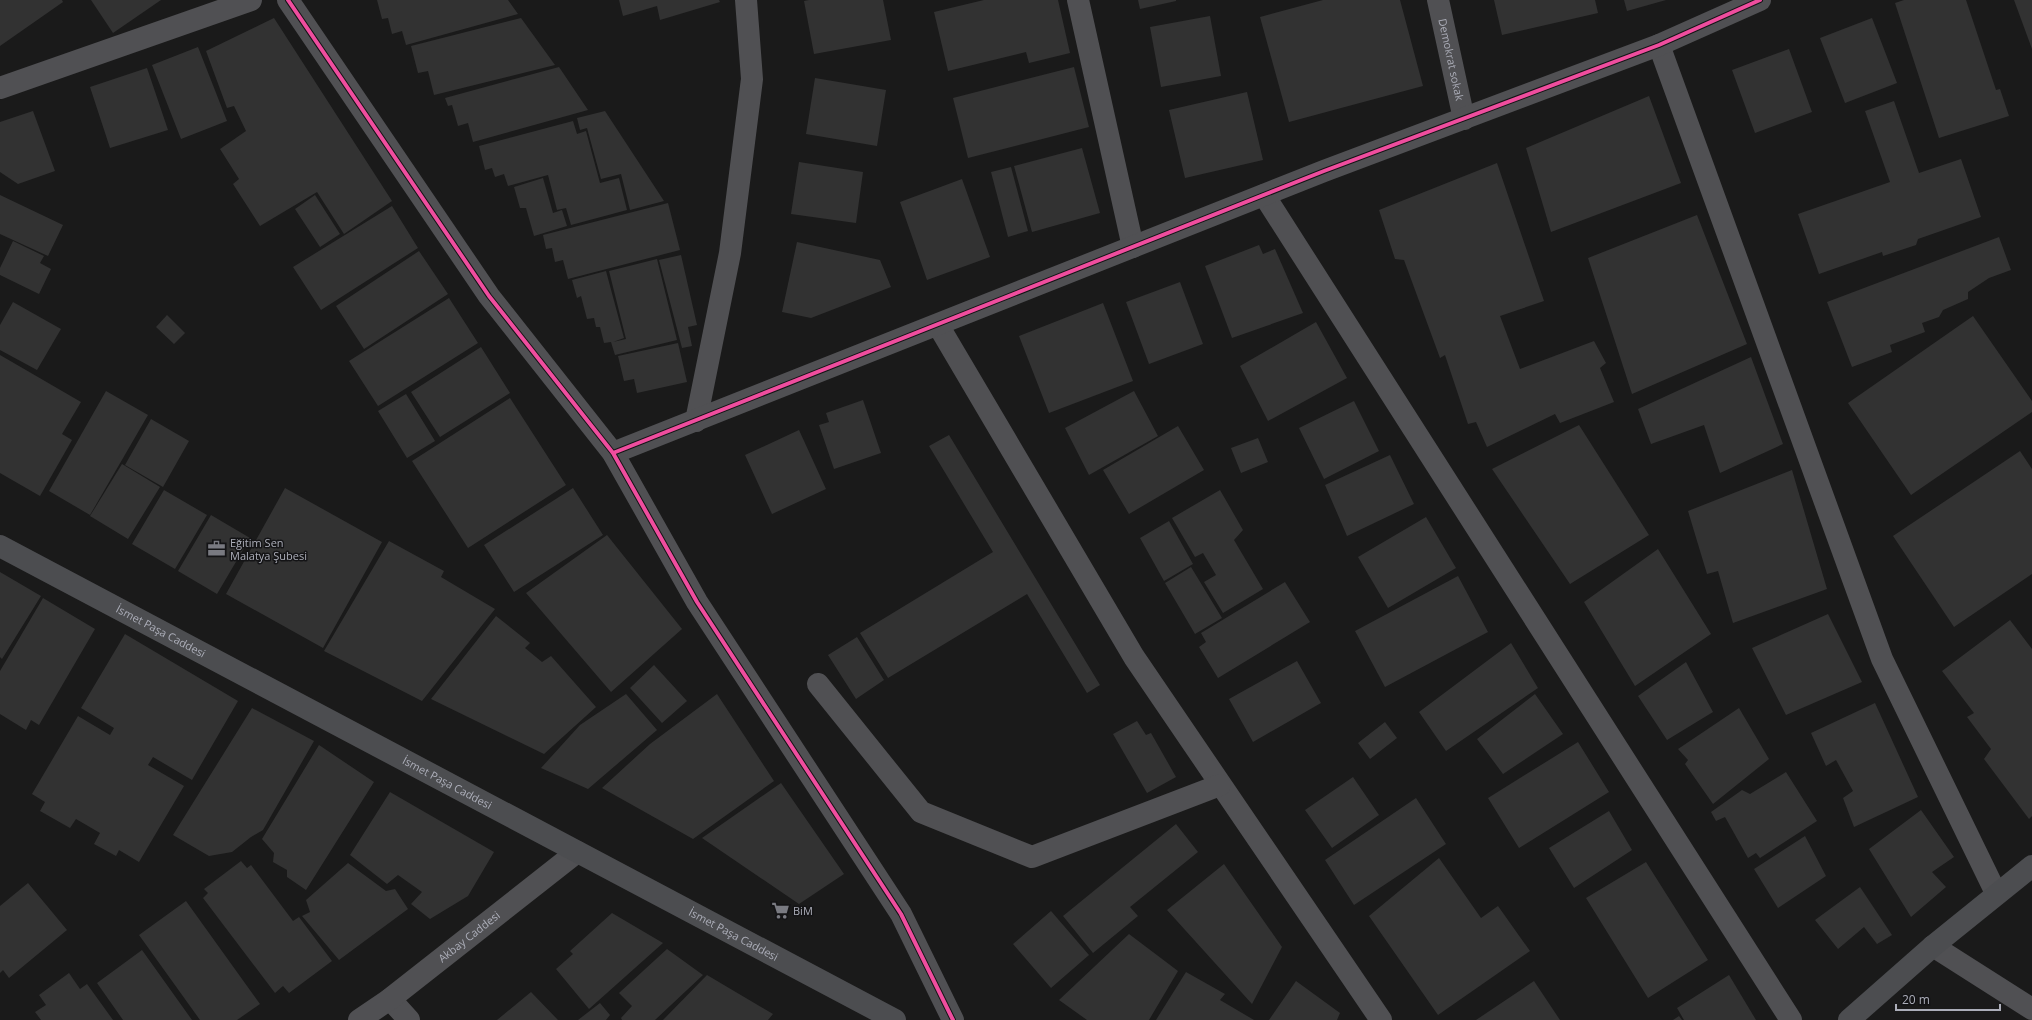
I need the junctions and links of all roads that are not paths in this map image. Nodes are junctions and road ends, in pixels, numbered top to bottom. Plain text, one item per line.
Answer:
1 (251, 0) edge
2 (288, 0) edge
3 (746, 0) edge
4 (1078, 0) edge
5 (1438, 0) edge
6 (1750, 2) edge
7 (1660, 45) junction
8 (0, 88) edge
9 (1464, 119) junction
10 (1264, 195) junction
11 (1133, 247) junction
12 (938, 325) junction
13 (696, 421) junction
14 (613, 453) junction
15 (0, 546) edge
16 (818, 684) dead end
17 (1220, 784) junction
18 (576, 852) junction
19 (2032, 866) edge
20 (1996, 893) junction
21 (1933, 946) junction
22 (390, 999) junction
23 (2032, 1009) edge
24 (359, 1020) edge
25 (409, 1020) edge
26 (894, 1020) edge
27 (953, 1020) edge
28 (1381, 1020) edge
29 (1791, 1020) edge
30 (1849, 1020) edge

1 - 8 street
2 - 14 street
3 - 13 street
4 - 11 street
5 - 9 street, Demokrat sokak
6 - 7 street
7 - 9 street
7 - 20 street
9 - 10 street
10 - 11 street
10 - 29 street
11 - 12 street
12 - 13 street
12 - 17 street
13 - 14 street
14 - 27 street
15 - 18 main road, İsmet Paşa Caddesi
16 - 17 street
17 - 28 street
18 - 22 street, Akbay Caddesi
18 - 26 main road, İsmet Paşa Caddesi
19 - 20 main road
20 - 21 main road
21 - 23 street
21 - 30 main road
22 - 24 street, Akbay Caddesi
22 - 25 street

